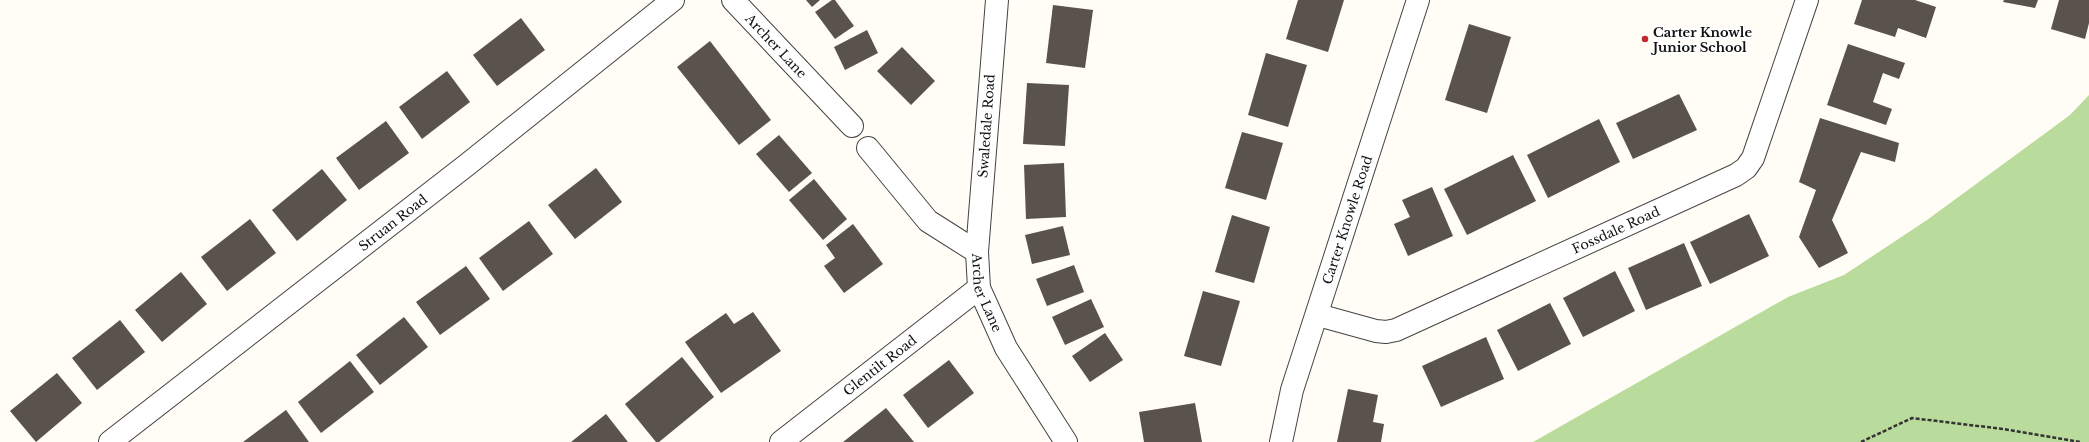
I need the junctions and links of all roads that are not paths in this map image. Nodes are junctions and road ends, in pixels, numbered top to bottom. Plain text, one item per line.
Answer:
1 (672, 0) edge
2 (733, 0) edge
3 (997, 0) edge
4 (1418, 0) edge
5 (1807, 0) edge
6 (852, 126) dead end
7 (868, 148) dead end
8 (977, 252) junction
9 (979, 288) junction
10 (1318, 315) junction
11 (110, 442) edge
12 (781, 442) edge
13 (1066, 442) edge
14 (1281, 442) edge

1 - 11 street, Struan Road
2 - 6 street, Archer Lane
3 - 8 street, Swaledale Road
4 - 10 street, Carter Knowle Road
5 - 10 street, Fossdale Road
7 - 8 street, Archer Lane
8 - 9 street, Archer Lane
9 - 12 street, Glentilt Road
9 - 13 street, Archer Lane
10 - 14 street, Carter Knowle Road

